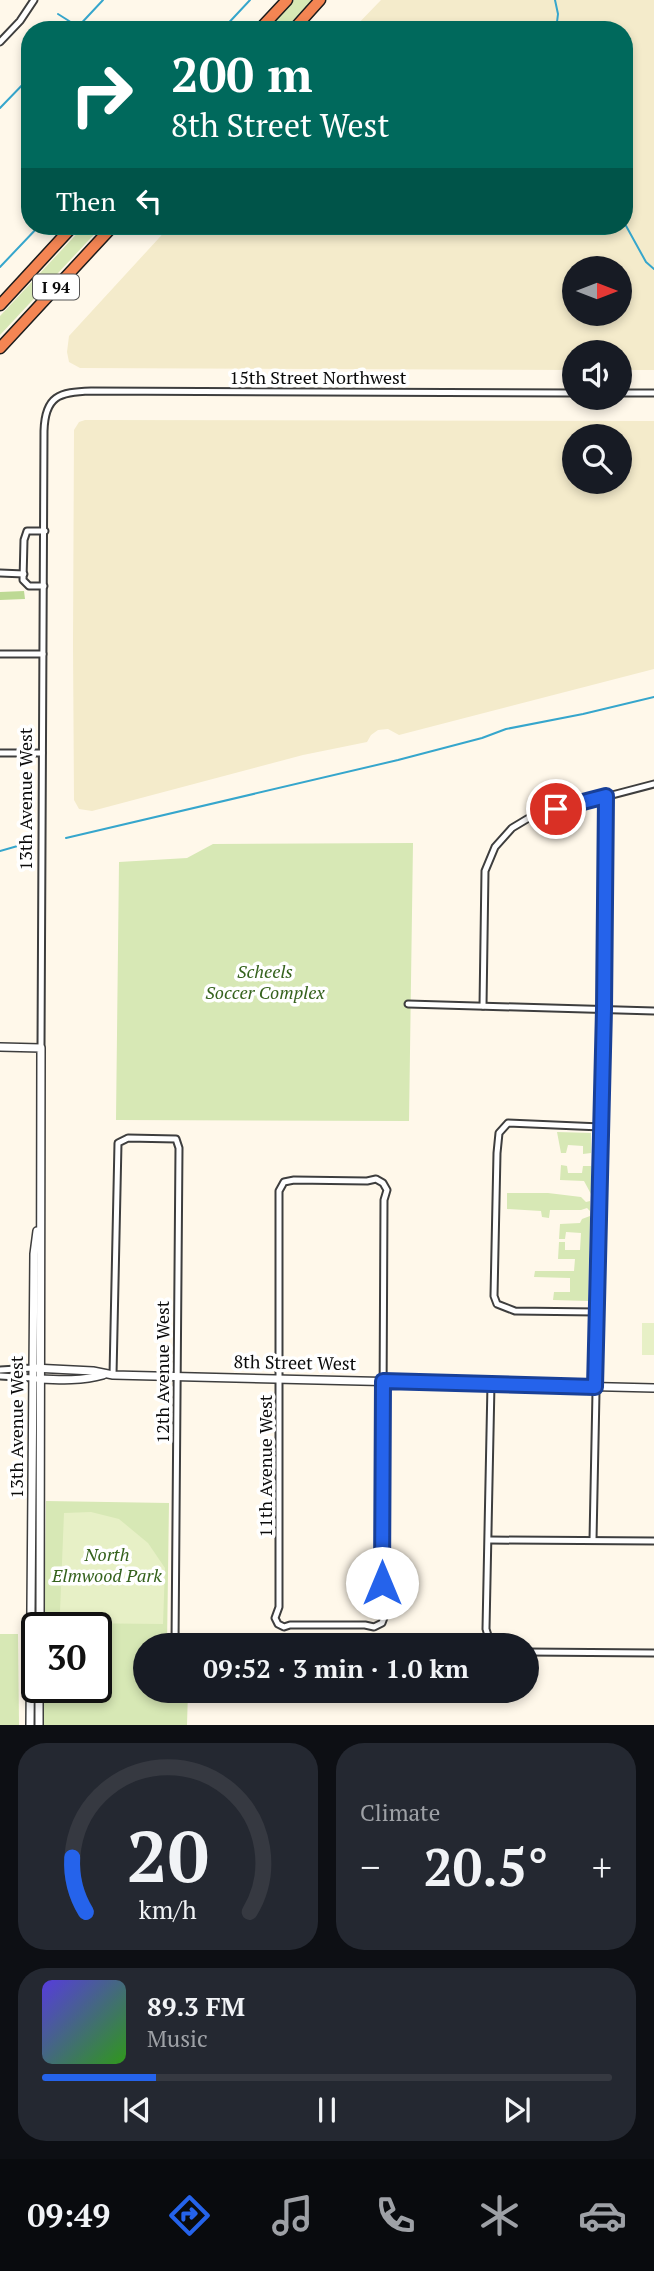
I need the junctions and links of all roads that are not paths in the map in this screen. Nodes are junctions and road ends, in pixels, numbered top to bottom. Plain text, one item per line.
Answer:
1 (34, 0) edge
2 (287, 0) edge
3 (320, 0) edge
4 (267, 21) edge
5 (301, 21) edge
6 (0, 42) edge
7 (65, 235) edge
8 (105, 235) edge
9 (0, 305) edge
10 (0, 348) edge
11 (562, 393) edge
12 (632, 393) edge
13 (654, 393) edge
14 (63, 394) joint
15 (45, 531) junction
16 (0, 573) edge
17 (24, 574) junction
18 (44, 586) junction
19 (0, 654) edge
20 (43, 654) junction
21 (0, 753) edge
22 (43, 753) junction
23 (654, 784) edge
24 (606, 796) junction
25 (408, 1004) dead end
26 (482, 1006) junction
27 (604, 1009) junction
28 (654, 1011) edge
29 (0, 1047) edge
30 (41, 1048) junction
31 (601, 1127) junction
32 (596, 1312) junction
33 (38, 1368) junction
34 (0, 1370) edge
35 (104, 1374) junction
36 (113, 1375) junction
37 (0, 1376) edge
38 (177, 1376) junction
39 (280, 1378) junction
40 (37, 1379) junction
41 (383, 1381) junction
42 (491, 1384) junction
43 (595, 1387) junction
44 (654, 1388) edge
45 (489, 1540) junction
46 (593, 1540) junction
47 (654, 1541) edge
48 (40, 1612) edge
49 (175, 1633) edge
50 (487, 1633) edge
51 (539, 1652) edge
52 (654, 1653) edge
53 (39, 1703) edge
54 (30, 1725) edge
55 (39, 1725) edge

1 - 6 street
2 - 4 highway
3 - 5 highway
7 - 9 highway, I 94
8 - 10 highway, I 94
11 - 14 street, 15th Street Northwest
12 - 13 street
14 - 15 street, 13th Avenue West
15 - 17 street
15 - 18 street, 13th Avenue West
16 - 17 street
17 - 18 street
18 - 20 street, 13th Avenue West
19 - 20 street
20 - 22 street, 13th Avenue West
21 - 22 street
22 - 30 street, 13th Avenue West
23 - 24 street
24 - 26 street
24 - 27 street
25 - 26 street
26 - 27 street
27 - 28 street
27 - 31 street
29 - 30 street
30 - 33 street, 13th Avenue West
31 - 32 street
31 - 32 street
32 - 43 street
33 - 34 street, 8th Street West
33 - 35 street, 8th Street West
33 - 40 street, 13th Avenue West
35 - 36 street, 8th Street West
35 - 40 street, 8th Street West
36 - 38 street, 8th Street West
36 - 38 street, 12th Avenue West
37 - 40 street, 8th Street West
38 - 39 street, 8th Street West
38 - 49 street, 12th Avenue West
39 - 41 street, 8th Street West
39 - 41 street, 11th Avenue West
39 - 41 street, 11th Avenue West
40 - 48 street, 13th Avenue West
40 - 54 street, 13th Avenue West
41 - 42 street, 8th Street West
42 - 43 street, 8th Street West
42 - 45 street
43 - 44 street, 8th Street West
43 - 46 street
45 - 46 street
45 - 50 street
46 - 47 street
51 - 52 street
53 - 55 street

